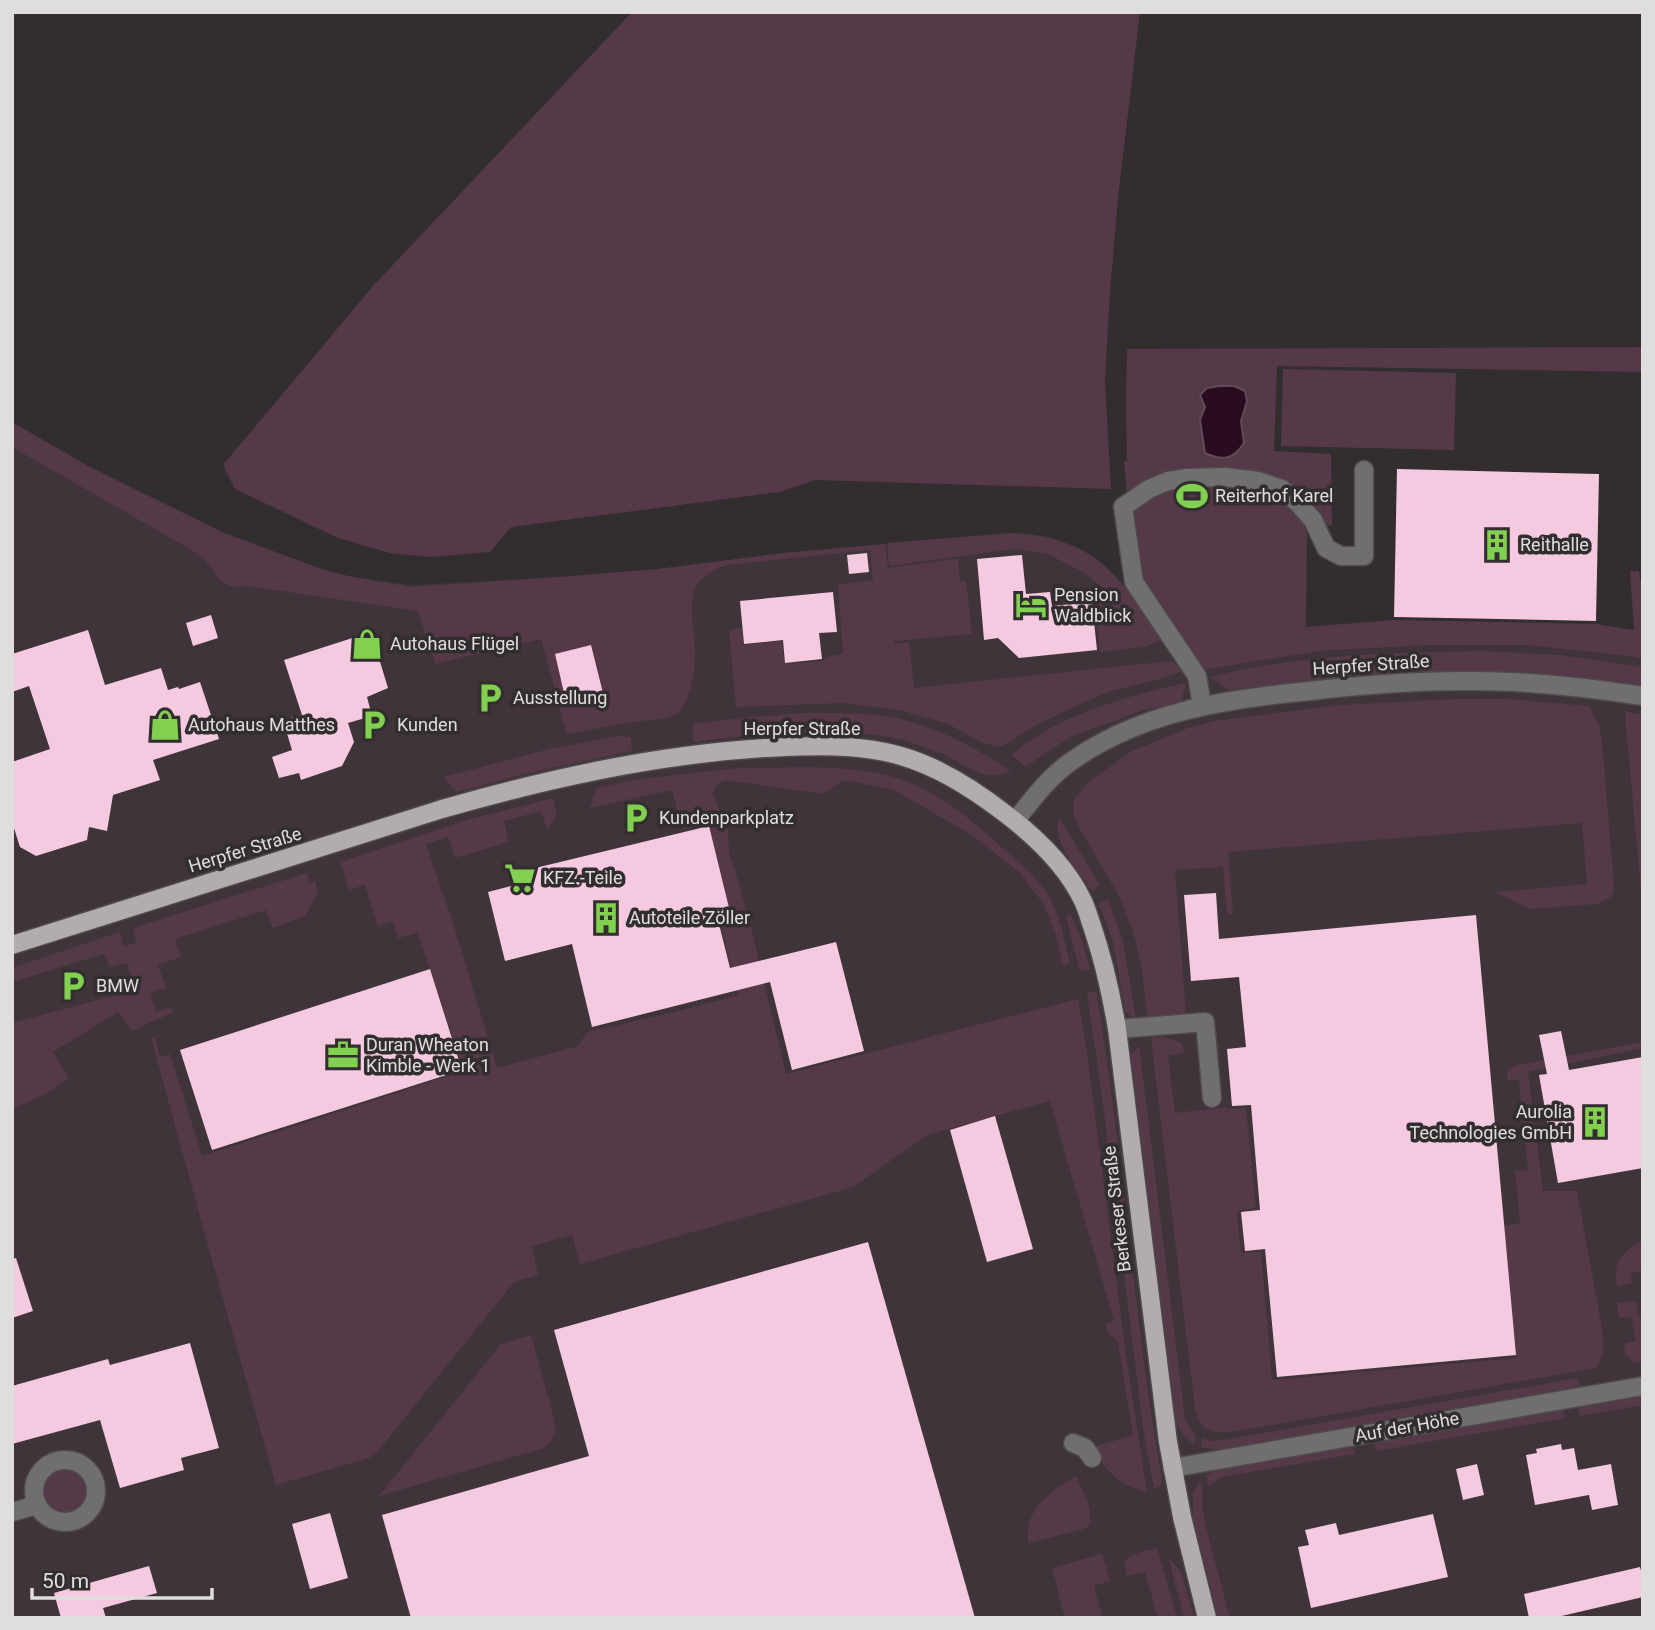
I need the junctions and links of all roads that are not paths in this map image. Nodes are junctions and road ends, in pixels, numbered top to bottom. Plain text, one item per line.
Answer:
1 (1364, 470) dead end
2 (1643, 696) edge
3 (1202, 705) junction
4 (1015, 821) junction
5 (12, 945) edge
6 (1117, 1029) junction
7 (1212, 1098) dead end
8 (1643, 1386) edge
9 (1073, 1443) dead end
10 (1092, 1458) dead end
11 (1172, 1468) junction
12 (37, 1505) dead end
13 (12, 1512) edge
14 (1207, 1618) edge

1 - 3 street
2 - 3 street, Herpfer Straße
3 - 4 street, Herpfer Straße
4 - 5 main road, Herpfer Straße
4 - 6 main road, Berkeser Straße
6 - 7 street
6 - 11 main road, Berkeser Straße
8 - 11 street, Auf der Höhe
9 - 10 street
11 - 14 main road, Berkeser Straße
12 - 13 street

